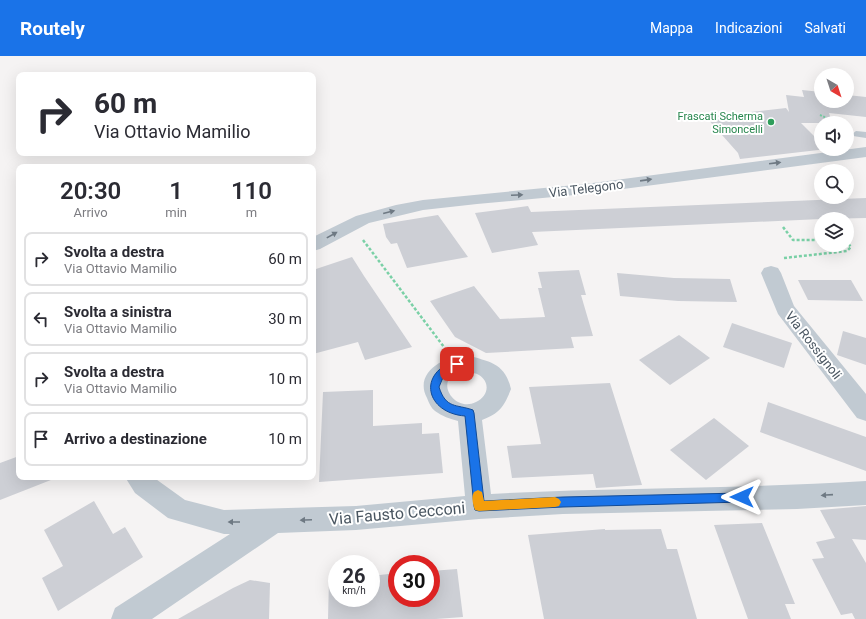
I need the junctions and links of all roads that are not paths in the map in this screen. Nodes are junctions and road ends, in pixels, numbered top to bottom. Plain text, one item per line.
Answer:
1 (856, 134) dead end
2 (866, 135) edge
3 (866, 152) edge
4 (316, 243) edge
5 (777, 266) road end
6 (866, 411) edge
7 (469, 413) dead end
8 (140, 480) edge
9 (866, 493) edge
10 (479, 506) junction
11 (273, 521) junction
12 (126, 619) edge

1 - 2 lane
4 -> 3 street, Via Telegono
5 - 6 street, Via Rossignoli
7 - 10 street
11 -> 8 street
9 -> 10 street, Via Fausto Cecconi
10 -> 11 street, Via Fausto Cecconi
11 - 12 street

